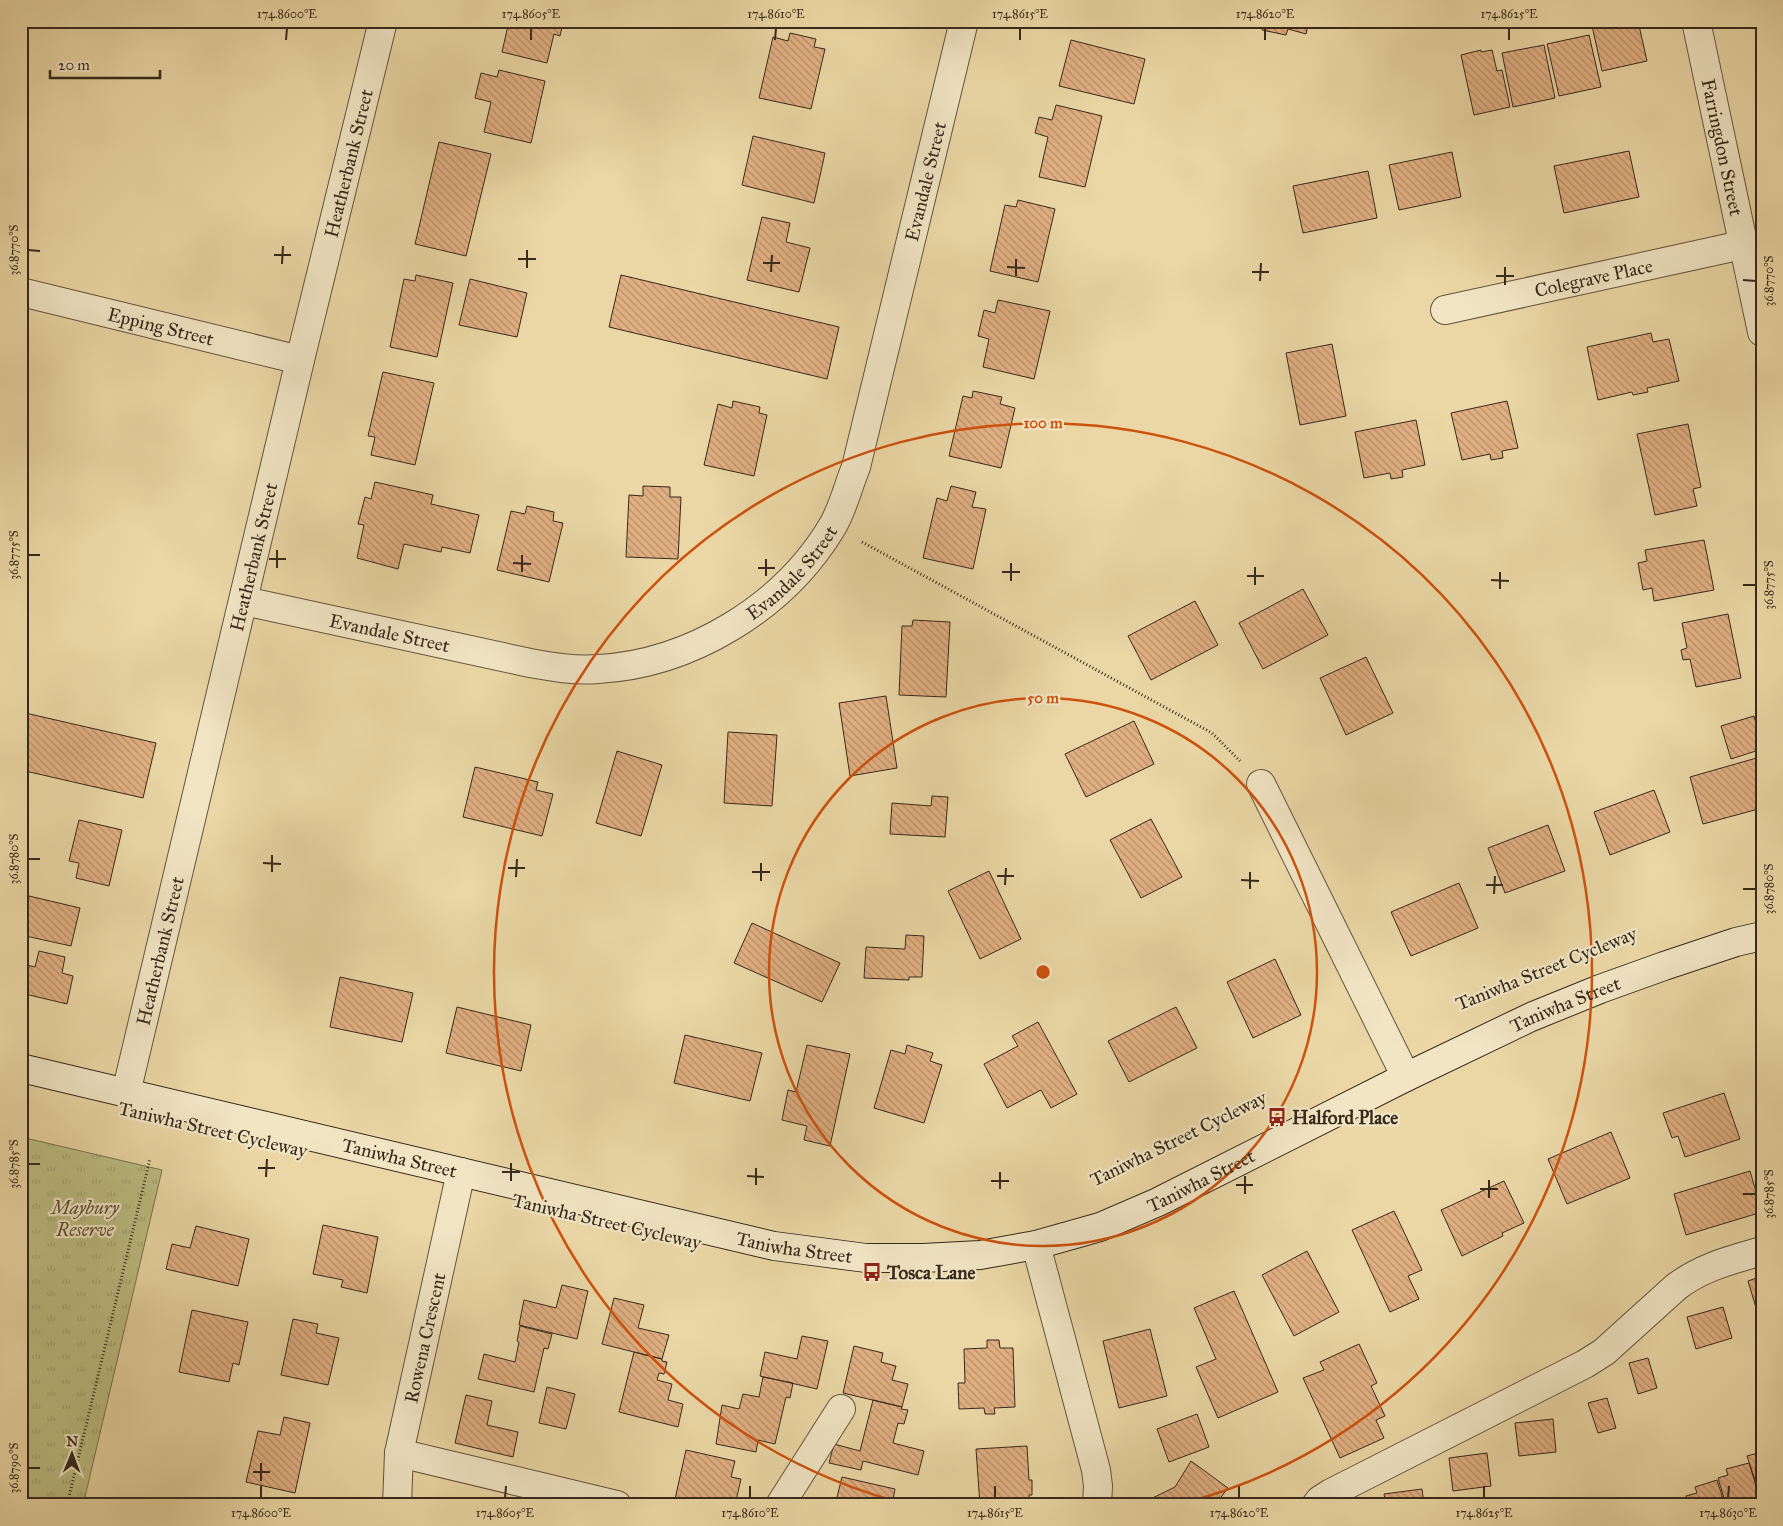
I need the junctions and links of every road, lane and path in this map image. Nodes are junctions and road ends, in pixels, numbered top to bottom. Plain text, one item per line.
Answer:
1 (384, 21) edge
2 (964, 21) edge
3 (1696, 21) edge
4 (1742, 245) junction
5 (21, 292) edge
6 (1445, 310) dead end
7 (1762, 332) edge
8 (300, 360) junction
9 (832, 526) junction
10 (244, 601) junction
11 (1261, 784) joint
12 (1762, 936) edge
13 (21, 1068) edge
14 (1406, 1077) junction
15 (126, 1093) junction
16 (150, 1158) dead end
17 (461, 1172) junction
18 (1036, 1245) junction
19 (1762, 1251) edge
20 (841, 1409) dead end
21 (399, 1453) junction
22 (67, 1505) edge
23 (396, 1505) edge
24 (616, 1505) edge
25 (780, 1505) edge
26 (1097, 1505) edge
27 (1316, 1505) edge

1 - 8 street, Heatherbank Street
2 - 9 street, Evandale Street
3 - 4 street, Farringdon Street
4 - 6 street, Colegrave Place
4 - 7 street, Farringdon Street
5 - 8 street, Epping Street
8 - 10 street, Heatherbank Street
9 - 10 street, Evandale Street
9 - 11 path
10 - 15 street, Heatherbank Street
11 - 14 street
12 - 14 street, Taniwha Street
13 - 15 street, Taniwha Street
14 - 18 street, Taniwha Street
15 - 17 street, Taniwha Street
16 - 22 path
17 - 18 street, Taniwha Street
17 - 21 street, Rowena Crescent
18 - 26 street
19 - 27 street
20 - 25 street
21 - 23 street, Rowena Crescent
21 - 24 street

